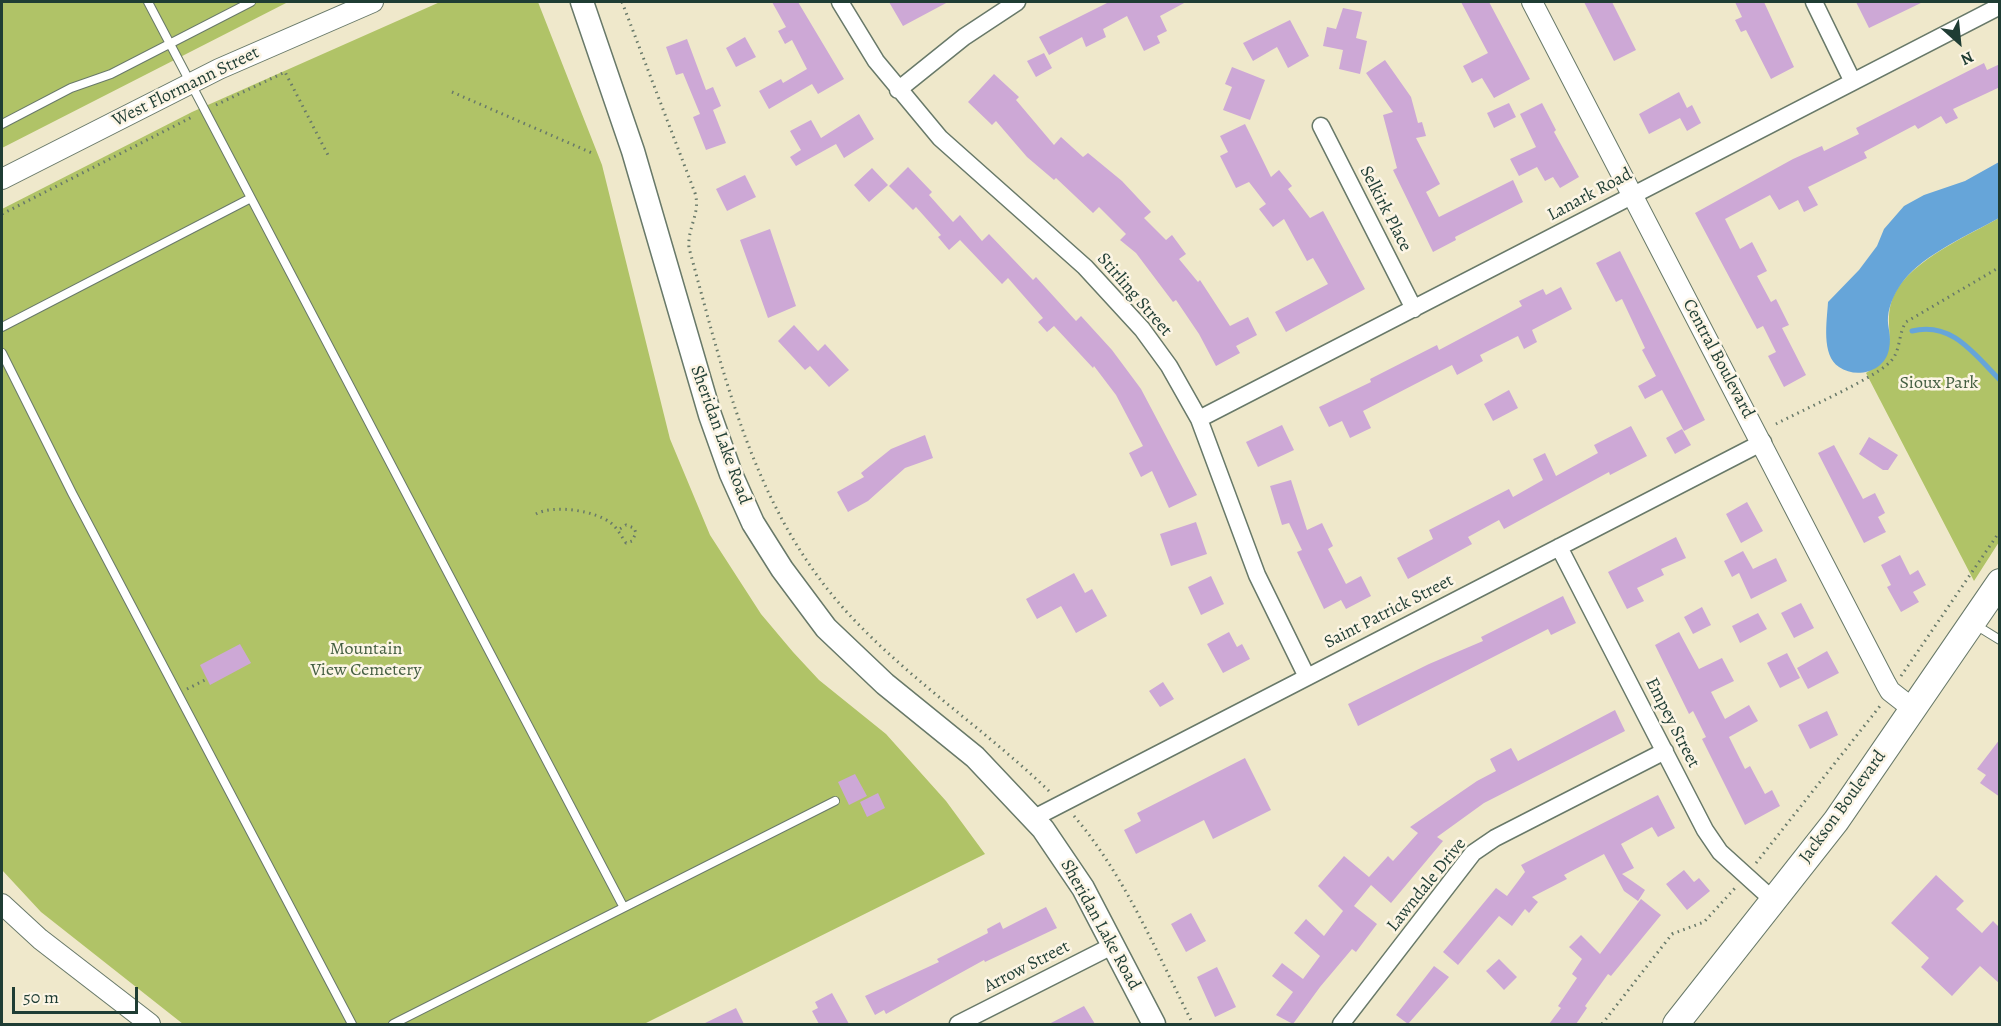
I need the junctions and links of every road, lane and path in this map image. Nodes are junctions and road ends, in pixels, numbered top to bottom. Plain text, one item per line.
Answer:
1 (148, 2) edge
2 (251, 2) edge
3 (374, 2) edge
4 (582, 2) edge
5 (622, 2) edge
6 (840, 2) edge
7 (1017, 2) edge
8 (1532, 2) edge
9 (1814, 2) edge
10 (2000, 6) edge
11 (170, 43) junction
12 (1852, 80) junction
13 (191, 84) junction
14 (898, 90) junction
15 (452, 92) dead end
16 (205, 111) junction
17 (2, 124) edge
18 (1321, 126) dead end
19 (592, 153) dead end
20 (329, 157) dead end
21 (2, 179) edge
22 (1632, 195) junction
23 (251, 198) junction
24 (2, 214) edge
25 (2000, 267) edge
26 (1414, 309) junction
27 (2, 327) edge
28 (2, 353) edge
29 (1199, 419) junction
30 (1776, 424) dead end
31 (1763, 442) junction
32 (536, 514) dead end
33 (618, 530) junction
34 (2000, 531) edge
35 (1559, 547) junction
36 (2000, 582) edge
37 (1972, 622) junction
38 (2000, 639) edge
39 (1306, 677) junction
40 (207, 679) dead end
41 (1890, 691) junction
42 (179, 693) junction
43 (1913, 709) junction
44 (1665, 751) junction
45 (835, 801) dead end
46 (1063, 803) junction
47 (1034, 818) junction
48 (1746, 876) junction
49 (1773, 900) junction
50 (2, 904) edge
51 (623, 906) junction
52 (1114, 945) junction
53 (150, 1024) edge
54 (352, 1024) edge
55 (393, 1024) edge
56 (958, 1024) edge
57 (1154, 1024) edge
58 (1193, 1024) edge
59 (1341, 1024) edge
60 (1602, 1024) edge
61 (1676, 1024) edge

1 - 11 lane
2 - 11 lane
3 - 13 street, West Flormann Street
4 - 47 main road, Sheridan Lake Road
5 - 46 path
6 - 14 street, Stirling Street
7 - 14 street
8 - 22 street, Central Boulevard
9 - 12 street
10 - 12 street, Lanark Road
11 - 13 lane
11 - 17 lane
12 - 22 street, Lanark Road
13 - 16 lane
13 - 21 street, West Flormann Street
14 - 29 street, Stirling Street
15 - 19 path
16 - 20 path
16 - 23 lane
16 - 24 path
18 - 26 street, Selkirk Place
22 - 26 street, Lanark Road
22 - 31 street, Central Boulevard
23 - 27 lane
23 - 51 lane
25 - 30 path
26 - 29 street, Lanark Road
28 - 42 lane
29 - 39 street, Stirling Street
31 - 35 street, Saint Patrick Street
31 - 41 street, Central Boulevard
32 - 33 path
33 - 33 path
34 - 41 path
35 - 39 street, Saint Patrick Street
35 - 44 street, Empey Street
36 - 37 main road, Jackson Boulevard
37 - 38 lane
37 - 43 main road, Jackson Boulevard
39 - 46 street, Saint Patrick Street
40 - 42 path
41 - 43 street, Central Boulevard
41 - 48 path
42 - 54 lane
43 - 49 main road, Jackson Boulevard
44 - 48 street, Empey Street
44 - 59 street, Lawndale Drive
45 - 51 lane
46 - 47 street, Saint Patrick Street
46 - 58 path
47 - 52 main road, Sheridan Lake Road
48 - 49 street, Empey Street
48 - 60 path
49 - 61 main road, Jackson Boulevard
50 - 53 street
51 - 55 lane
52 - 56 street, Arrow Street
52 - 57 main road, Sheridan Lake Road

